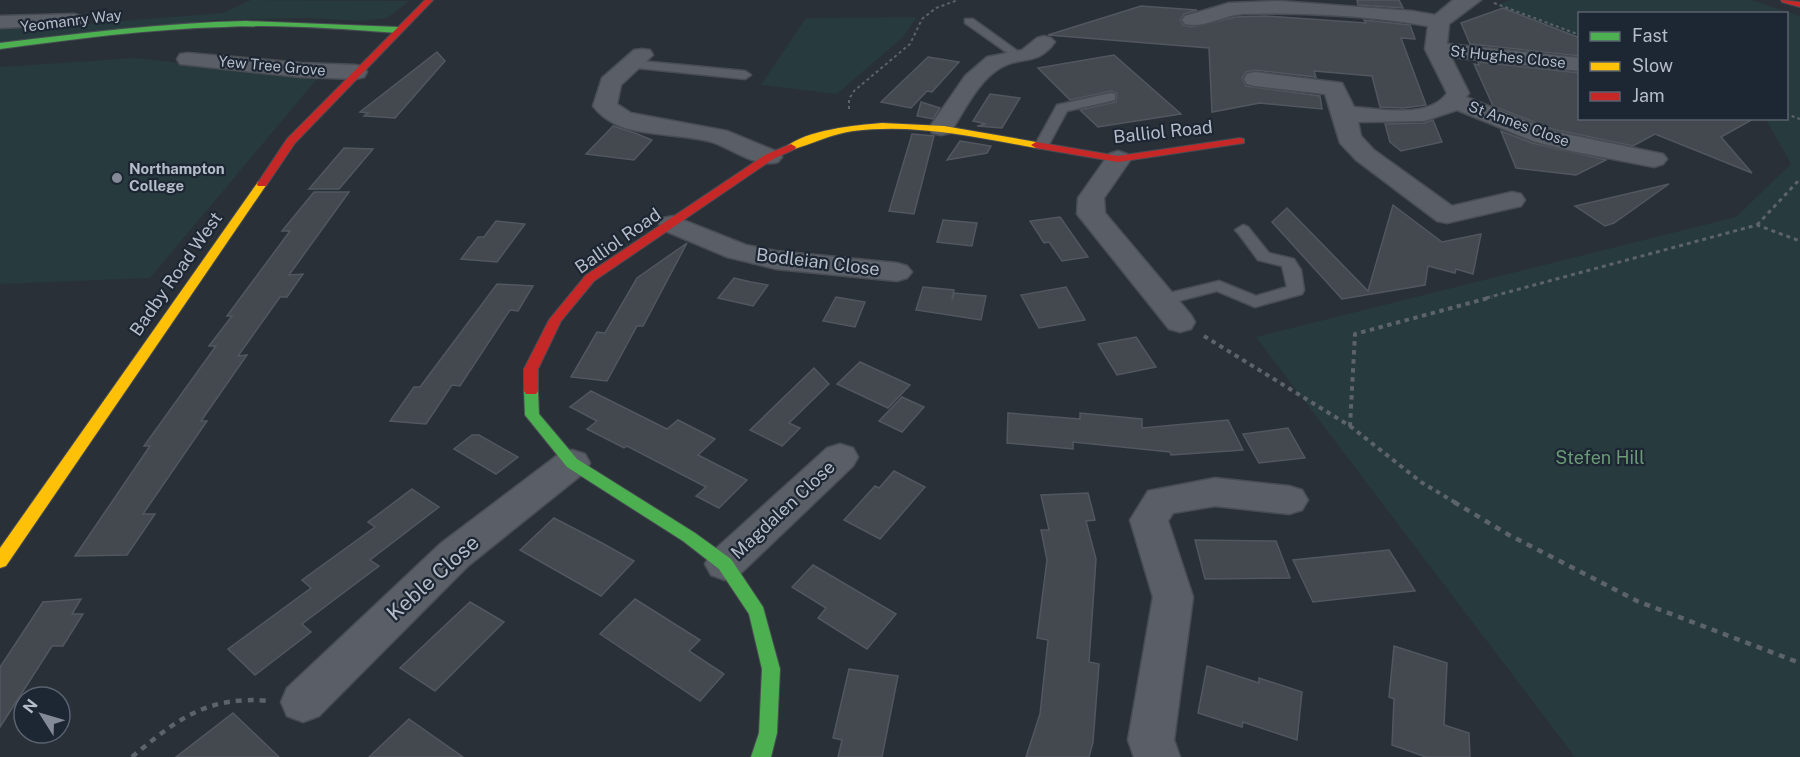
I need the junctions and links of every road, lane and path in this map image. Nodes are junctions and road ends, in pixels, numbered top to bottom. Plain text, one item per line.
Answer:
1 (429, 0) edge
2 (958, 0) edge
3 (1785, 0) edge
4 (1480, 1) edge
5 (1330, 5) edge
6 (1800, 5) edge
7 (74, 20) dead end
8 (1192, 20) dead end
9 (969, 21) dead end
10 (0, 22) edge
11 (1439, 22) junction
12 (398, 30) junction
13 (1578, 34) edge
14 (1044, 42) dead end
15 (0, 46) edge
16 (1436, 49) junction
17 (1020, 57) junction
18 (188, 59) dead end
19 (636, 60) joint
20 (1578, 65) edge
21 (356, 72) junction
22 (745, 75) dead end
23 (1255, 79) dead end
24 (1111, 97) dead end
25 (1455, 101) junction
26 (1345, 114) junction
27 (941, 128) junction
28 (848, 129) junction
29 (1240, 141) dead end
30 (1042, 145) junction
31 (769, 157) junction
32 (1118, 159) junction
33 (1654, 159) dead end
34 (1800, 179) edge
35 (1512, 200) dead end
36 (673, 224) junction
37 (1757, 225) junction
38 (1243, 230) dead end
39 (1800, 241) edge
40 (897, 272) dead end
41 (1163, 300) junction
42 (1180, 322) joint
43 (1350, 426) junction
44 (840, 457) dead end
45 (572, 463) junction
46 (1289, 500) dead end
47 (0, 561) edge
48 (725, 564) junction
49 (1800, 663) edge
50 (303, 702) joint
51 (132, 757) edge
52 (761, 757) edge
53 (1157, 757) edge

1 - 12 street, Badby Road West
2 - 28 path
3 - 6 street
4 - 11 street
4 - 13 path
5 - 8 street
5 - 11 street
7 - 10 street
9 - 17 lane
11 - 16 street
12 - 15 street, Yeomanry Way
12 - 21 street, Badby Road West
14 - 17 street
16 - 20 street, St Hughes Close
16 - 25 street
17 - 27 street
18 - 21 street, Yew Tree Grove
19 - 22 lane
19 - 31 street
21 - 47 street, Badby Road West
23 - 26 street
24 - 30 lane
25 - 26 street
25 - 33 street, St Annes Close
26 - 35 street
27 - 28 street, Balliol Road
27 - 30 street, Balliol Road
28 - 31 street, Balliol Road
29 - 32 street, Balliol Road
30 - 32 street, Balliol Road
31 - 36 street, Balliol Road
32 - 41 street
34 - 37 path
36 - 40 street, Bodleian Close
36 - 45 street, Balliol Road
37 - 39 path
37 - 43 path
38 - 41 lane
41 - 42 street
42 - 43 path
43 - 49 path
44 - 48 street, Magdalen Close
45 - 48 street, Balliol Road
45 - 50 street, Keble Close
46 - 53 street
48 - 52 street, Balliol Road
50 - 51 path

